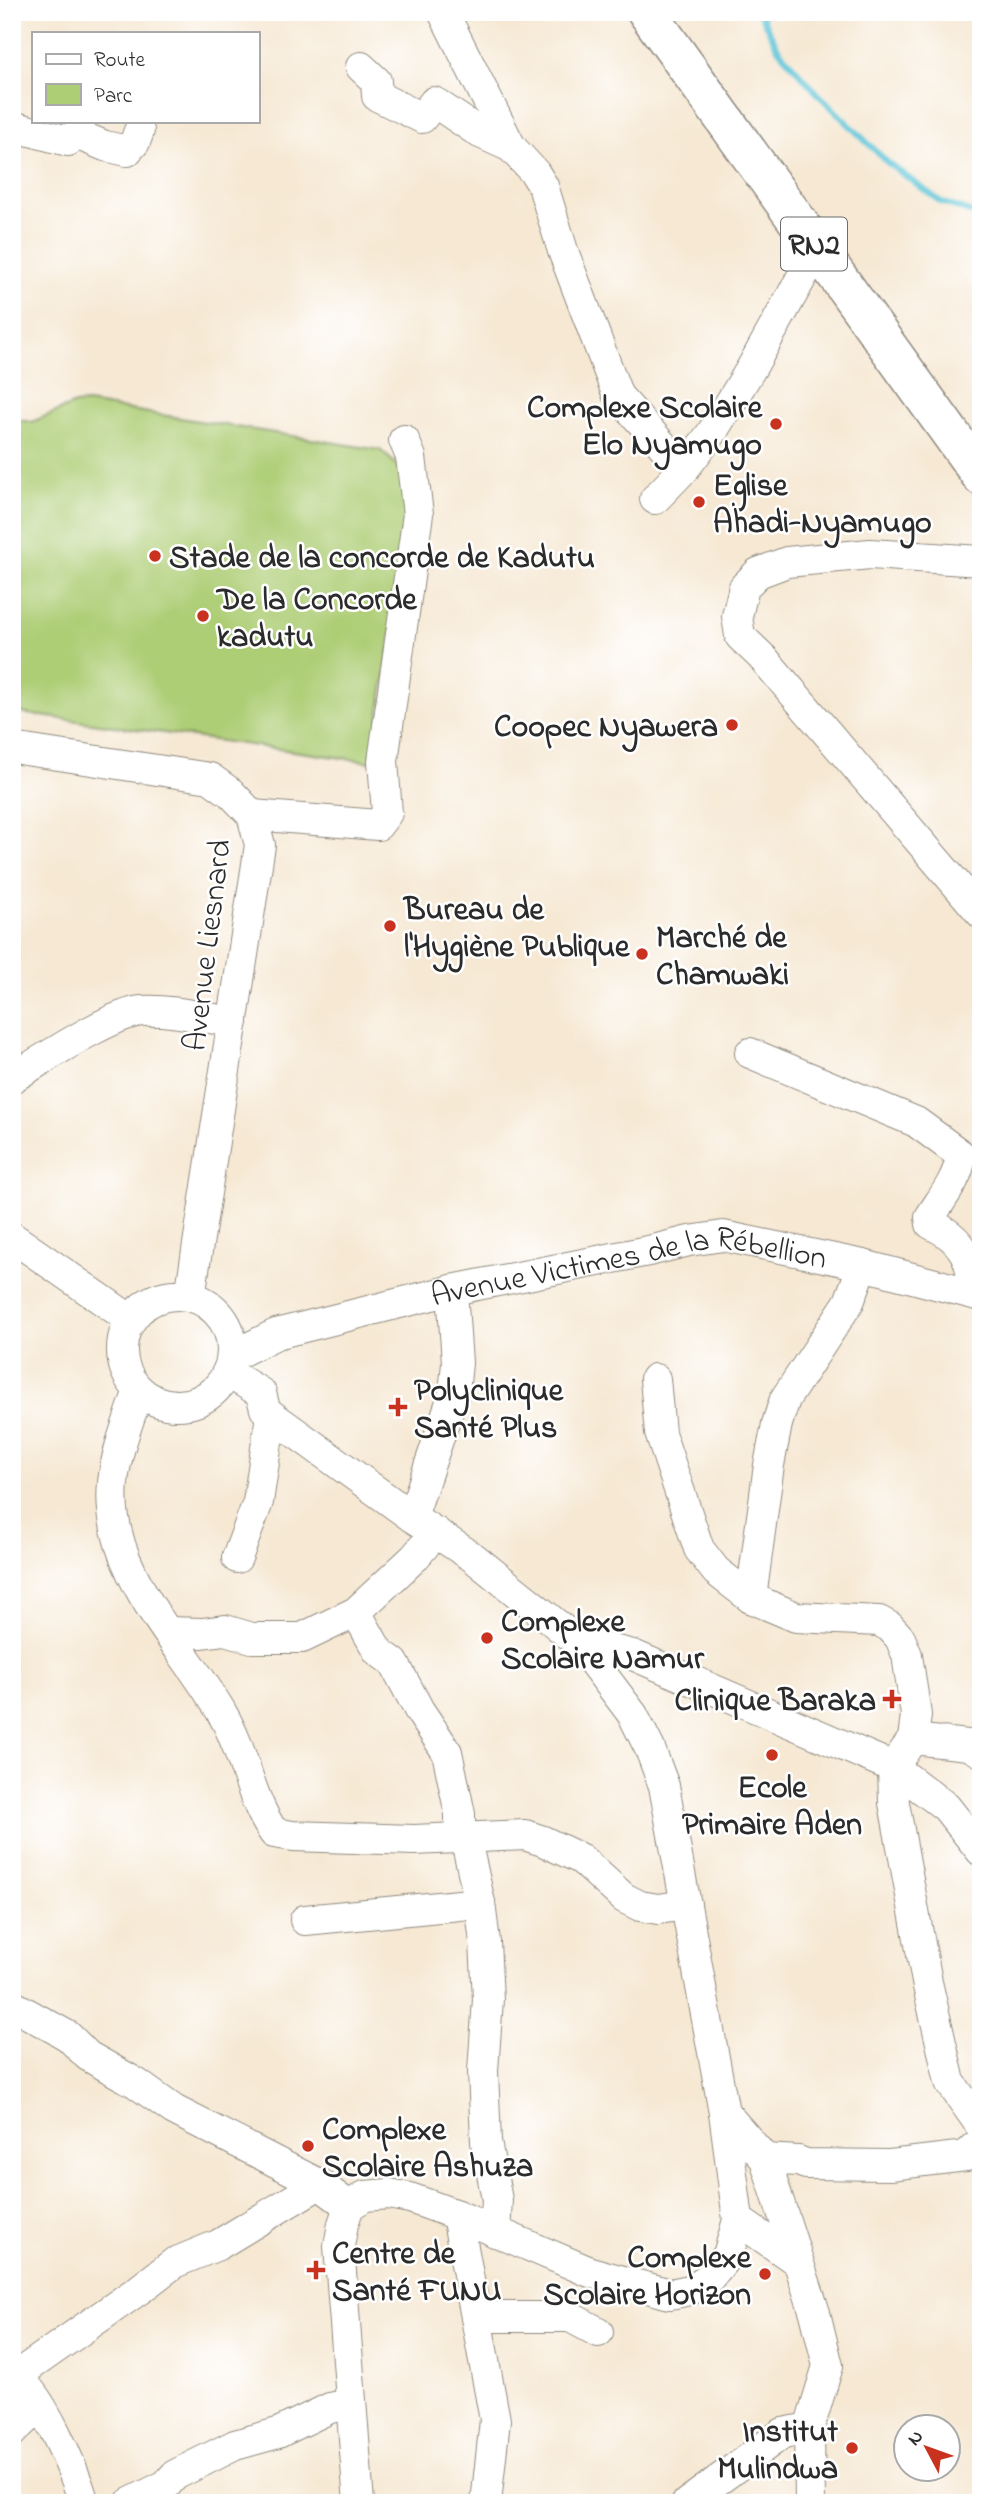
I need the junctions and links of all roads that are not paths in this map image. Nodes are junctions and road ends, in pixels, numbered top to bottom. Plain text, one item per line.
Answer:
1 (443, 12) edge
2 (647, 12) edge
3 (361, 67) dead end
4 (12, 126) edge
5 (139, 131) dead end
6 (511, 147) junction
7 (818, 248) junction
8 (404, 440) dead end
9 (684, 469) junction
10 (981, 476) edge
11 (655, 499) dead end
12 (981, 561) edge
13 (12, 748) edge
14 (252, 815) junction
15 (981, 912) edge
16 (233, 1022) junction
17 (750, 1053) dead end
18 (12, 1078) edge
19 (13, 1240) edge
20 (863, 1265) junction
21 (452, 1290) junction
22 (979, 1295) edge
23 (190, 1296) junction
24 (131, 1320) junction
25 (225, 1363) junction
26 (655, 1379) dead end
27 (139, 1390) junction
28 (268, 1412) junction
29 (424, 1525) junction
30 (237, 1559) dead end
31 (751, 1598) junction
32 (356, 1612) junction
33 (169, 1632) junction
34 (577, 1641) junction
35 (913, 1739) junction
36 (981, 1752) edge
37 (893, 1767) junction
38 (460, 1839) junction
39 (981, 1851) edge
40 (480, 1903) junction
41 (687, 1905) junction
42 (305, 1920) dead end
43 (12, 2005) edge
44 (724, 2112) junction
45 (981, 2126) edge
46 (981, 2141) edge
47 (765, 2159) junction
48 (319, 2184) junction
49 (349, 2206) junction
50 (457, 2215) junction
51 (738, 2220) junction
52 (495, 2232) junction
53 (798, 2262) junction
54 (476, 2317) junction
55 (598, 2332) dead end
56 (14, 2375) edge
57 (350, 2404) junction
58 (39, 2406) junction
59 (809, 2428) junction
60 (12, 2432) edge
61 (83, 2503) edge
62 (130, 2503) edge
63 (359, 2503) edge
64 (486, 2503) edge
65 (687, 2503) edge
66 (810, 2503) edge

1 - 6 street
2 - 7 highway, RN2
3 - 6 street
4 - 5 street
6 - 9 street
7 - 9 street
7 - 10 highway, RN2
8 - 14 street
9 - 11 street
12 - 15 street
13 - 14 street, Avenue Liesnard
14 - 16 street, Avenue Liesnard
16 - 18 street
16 - 23 street, Avenue Liesnard
17 - 22 street
19 - 24 street
20 - 21 street, Avenue Victimes de la Rébellion
20 - 22 street, Avenue Victimes de la Rébellion
20 - 31 street
21 - 25 street, Avenue Victimes de la Rébellion
21 - 29 street
23 - 24 street
23 - 25 street
24 - 27 street
25 - 27 street
25 - 28 street
26 - 31 street
27 - 33 street
28 - 29 street
28 - 30 street
29 - 32 street
29 - 34 street
31 - 35 street
32 - 33 street
32 - 38 street
33 - 38 street
34 - 37 street
34 - 41 street
35 - 36 street
35 - 37 street
37 - 39 street
37 - 45 street
38 - 40 street
38 - 41 street
40 - 42 street
40 - 52 street
41 - 44 street
43 - 48 street
44 - 47 street
44 - 51 street
46 - 47 street
47 - 53 street
48 - 49 street
48 - 56 street
49 - 50 street
49 - 57 street
50 - 52 street
50 - 54 street
51 - 52 street
51 - 53 street
53 - 59 street
54 - 55 street
54 - 64 street
56 - 58 street
57 - 62 street
57 - 63 street
58 - 60 street
58 - 61 street
59 - 65 street
59 - 66 street

